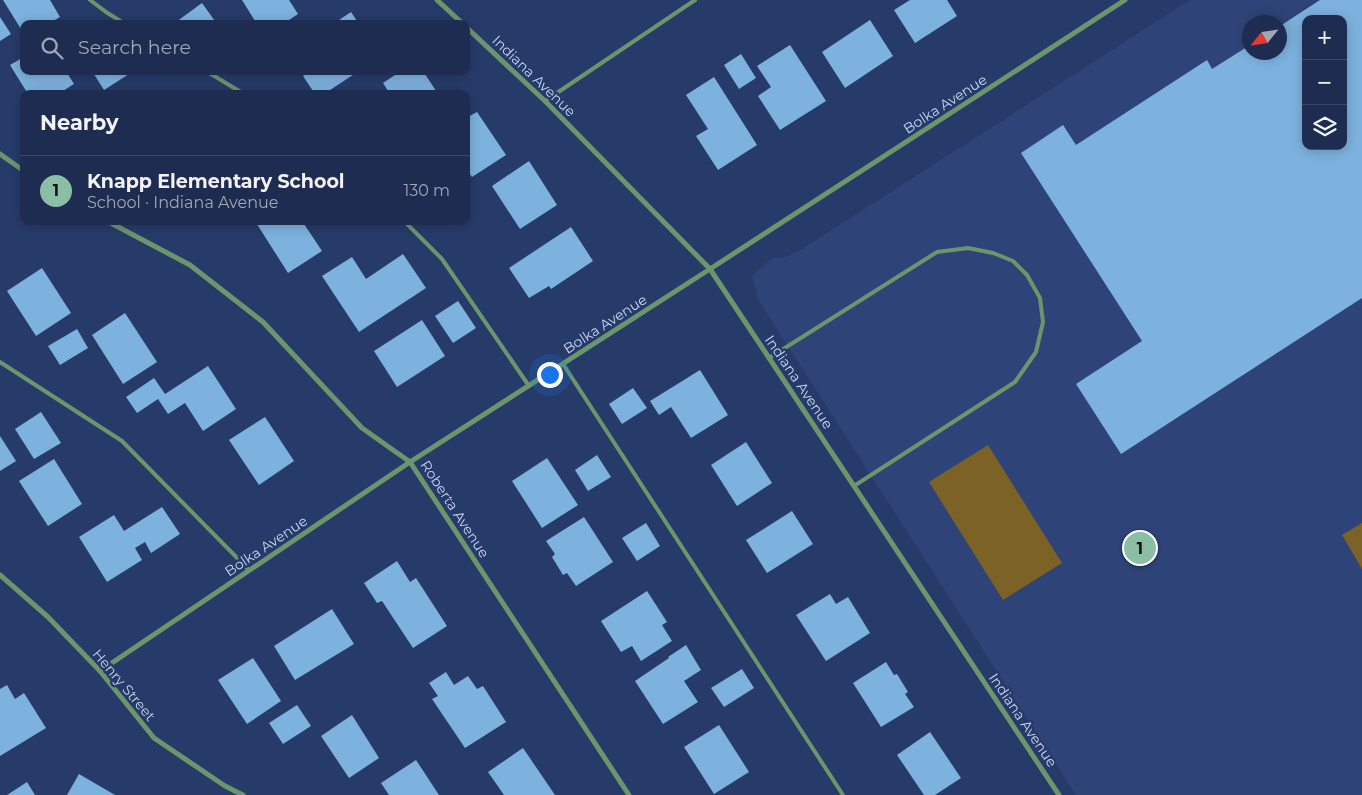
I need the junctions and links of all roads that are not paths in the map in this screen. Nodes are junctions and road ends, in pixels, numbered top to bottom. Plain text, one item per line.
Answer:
1 (90, 0) edge
2 (438, 0) edge
3 (695, 0) edge
4 (1125, 0) edge
5 (119, 20) edge
6 (459, 20) edge
7 (470, 30) edge
8 (213, 75) edge
9 (237, 90) edge
10 (545, 101) junction
11 (0, 154) edge
12 (20, 168) edge
13 (115, 225) edge
14 (408, 225) edge
15 (710, 269) junction
16 (769, 358) junction
17 (0, 362) edge
18 (563, 364) junction
19 (530, 386) junction
20 (410, 462) junction
21 (854, 486) junction
22 (249, 570) junction
23 (0, 575) edge
24 (100, 670) junction
25 (242, 795) edge
26 (629, 795) edge
27 (842, 795) edge
28 (1059, 795) edge

1 - 5 lane
2 - 6 street
3 - 10 lane
4 - 15 street, Bolka Avenue
7 - 10 street, Indiana Avenue
8 - 9 lane
10 - 15 street, Indiana Avenue
11 - 12 street
13 - 20 street, Roberta Avenue
14 - 19 lane
15 - 16 street, Indiana Avenue
15 - 18 street, Bolka Avenue
16 - 21 street, Indiana Avenue
16 - 21 lane
17 - 22 lane
18 - 19 street, Bolka Avenue
18 - 27 lane
19 - 20 street, Bolka Avenue
20 - 22 street, Bolka Avenue
20 - 26 street, Roberta Avenue
21 - 28 street, Indiana Avenue
22 - 24 street, Bolka Avenue
23 - 24 street, Henry Street
24 - 25 street, Henry Street

